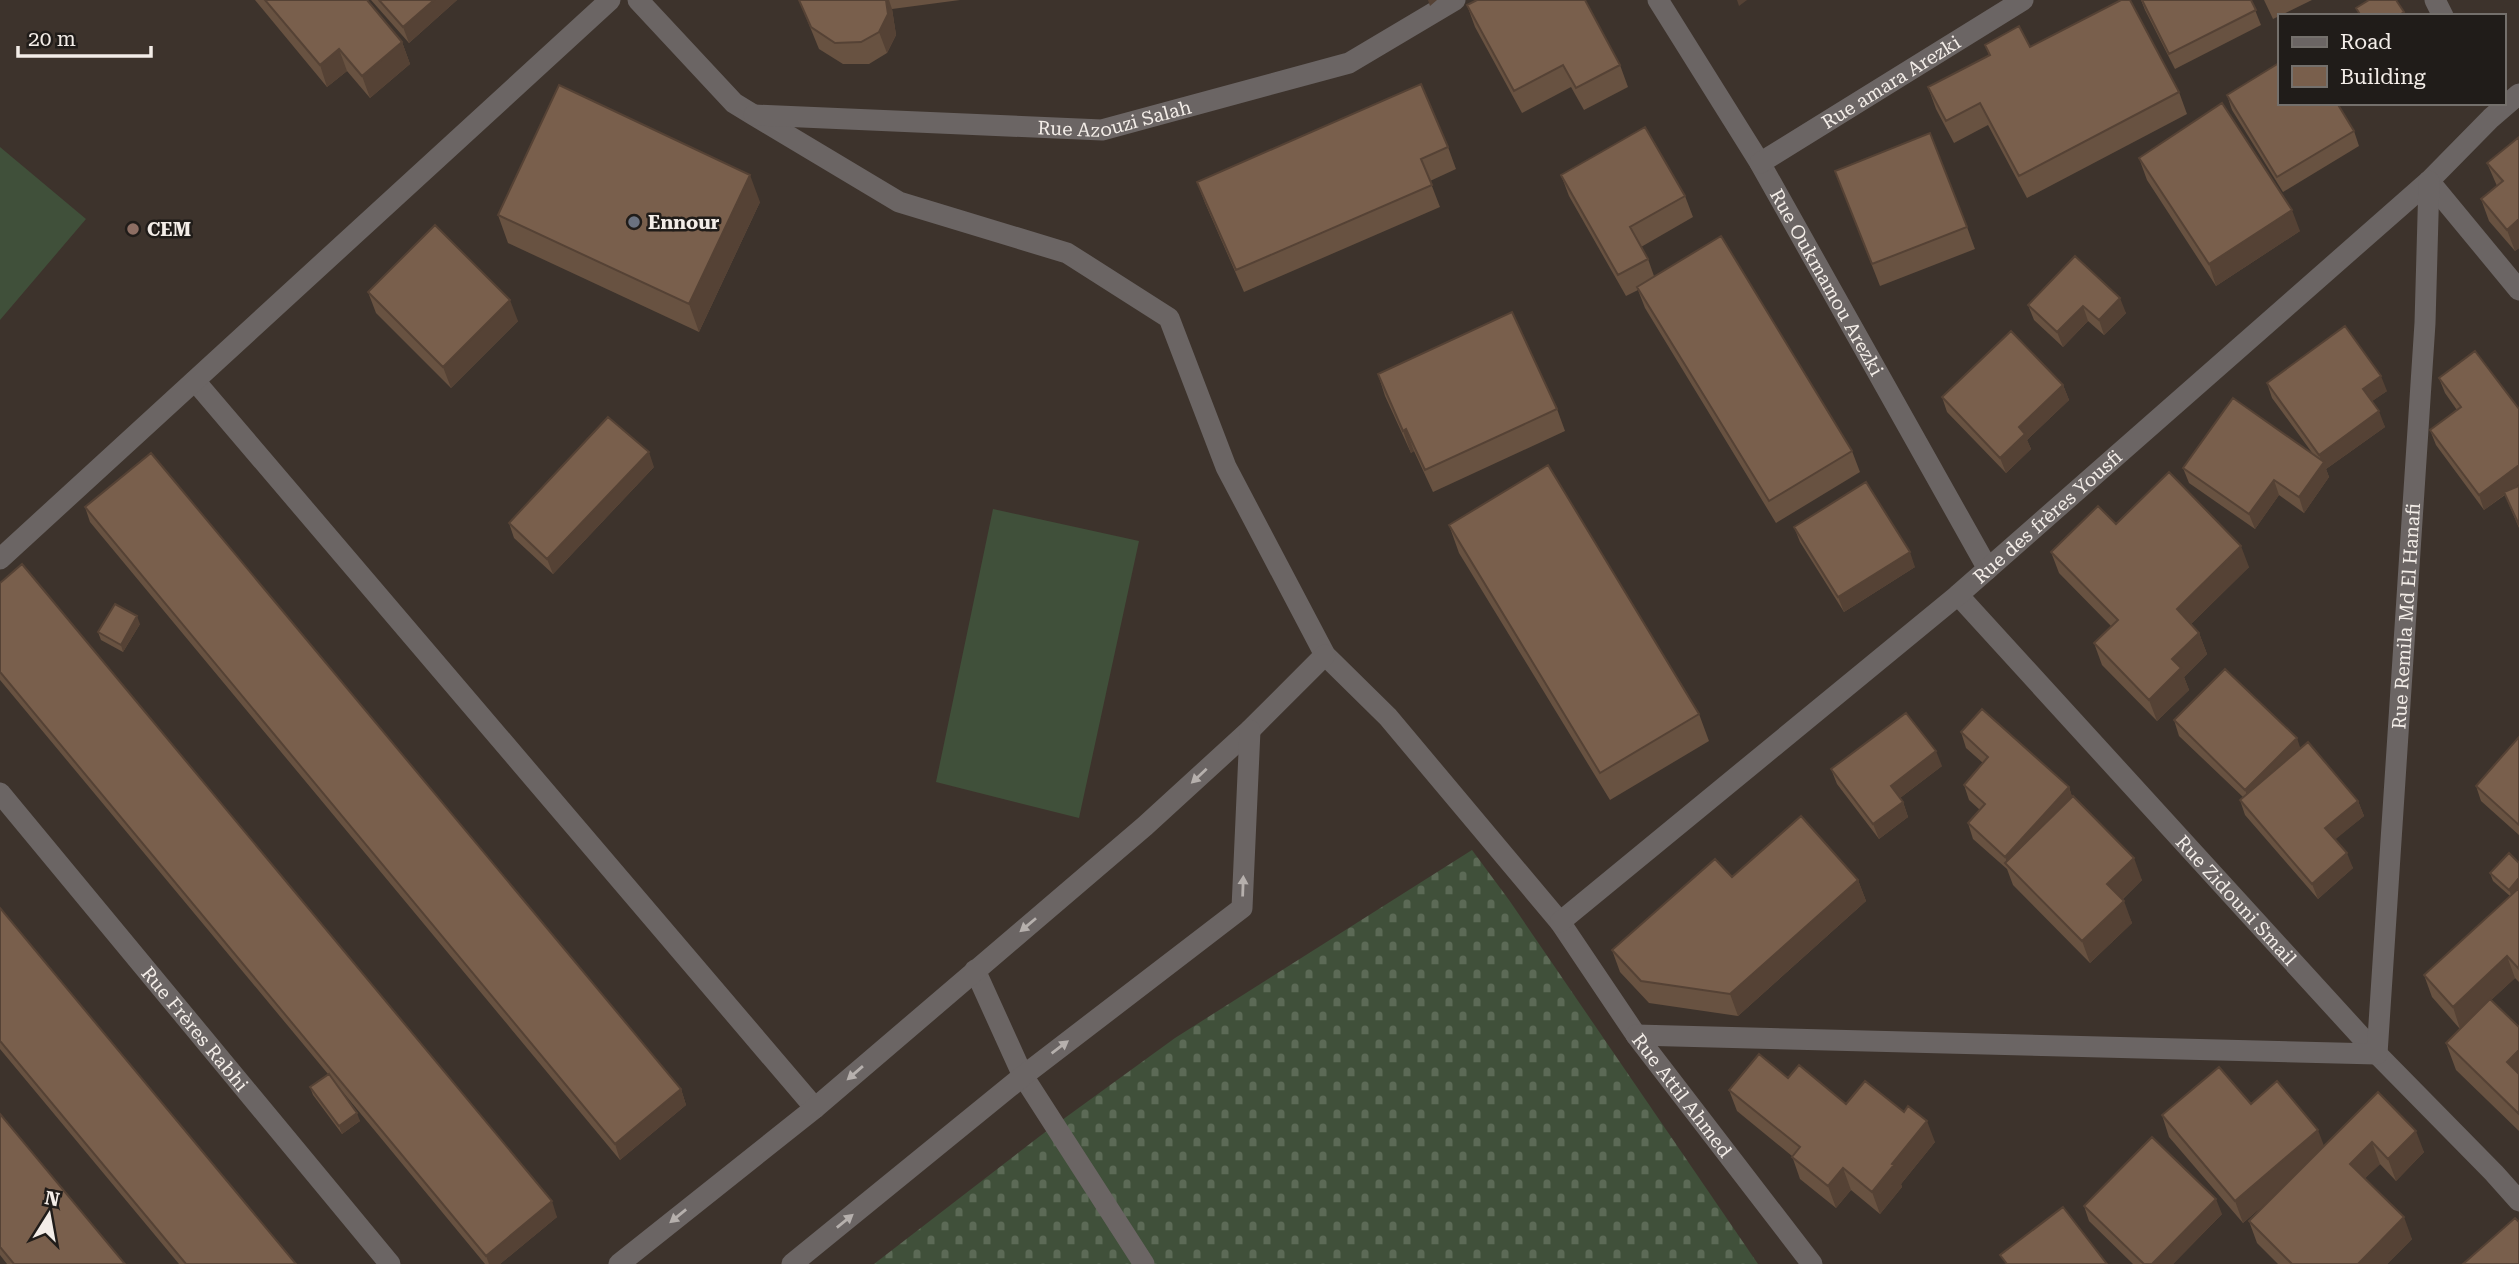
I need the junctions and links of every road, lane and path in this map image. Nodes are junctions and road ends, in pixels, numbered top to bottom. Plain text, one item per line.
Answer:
1 (610, 0) edge
2 (638, 0) edge
3 (1455, 0) edge
4 (1658, 0) edge
5 (2023, 0) edge
6 (2488, 111) edge
7 (752, 114) junction
8 (1760, 163) junction
9 (2429, 181) junction
10 (2519, 290) edge
11 (195, 381) junction
12 (0, 559) edge
13 (1988, 569) junction
14 (1958, 594) junction
15 (1325, 655) junction
16 (1250, 730) junction
17 (0, 793) edge
18 (1560, 922) junction
19 (975, 970) junction
20 (1636, 1035) junction
21 (2377, 1054) junction
22 (1023, 1076) junction
23 (815, 1108) junction
24 (2519, 1201) edge
25 (390, 1264) edge
26 (619, 1264) edge
27 (792, 1264) edge
28 (1144, 1264) edge
29 (1812, 1264) edge

1 - 11 street
2 - 7 street, Rue Attil Ahmed
3 - 7 street, Rue Azouzi Salah
4 - 8 street, Rue Oukmamou Arezki
5 - 8 street, Rue amara Arezki
6 - 9 street, Rue des frères Yousfi
7 - 15 street, Rue Attil Ahmed
8 - 13 street, Rue Oukmamou Arezki
9 - 10 street
9 - 13 street, Rue des frères Yousfi
9 - 21 street, Rue Remila Md El Hanafi
11 - 12 street
11 - 23 street
13 - 14 street, Rue des frères Yousfi
14 - 18 street, Rue des frères Yousfi
14 - 21 street, Rue Zidouni Smail
15 - 16 street
15 - 18 street, Rue Attil Ahmed
16 -> 19 street
22 -> 16 street
17 - 25 street, Rue Frères Rabhi
18 - 20 street, Rue Attil Ahmed
19 - 22 street
19 -> 23 street
20 - 21 street
20 - 29 street, Rue Attil Ahmed
21 - 24 street, Rue Zidouni Smail
27 -> 22 street
22 - 28 street
23 -> 26 street

